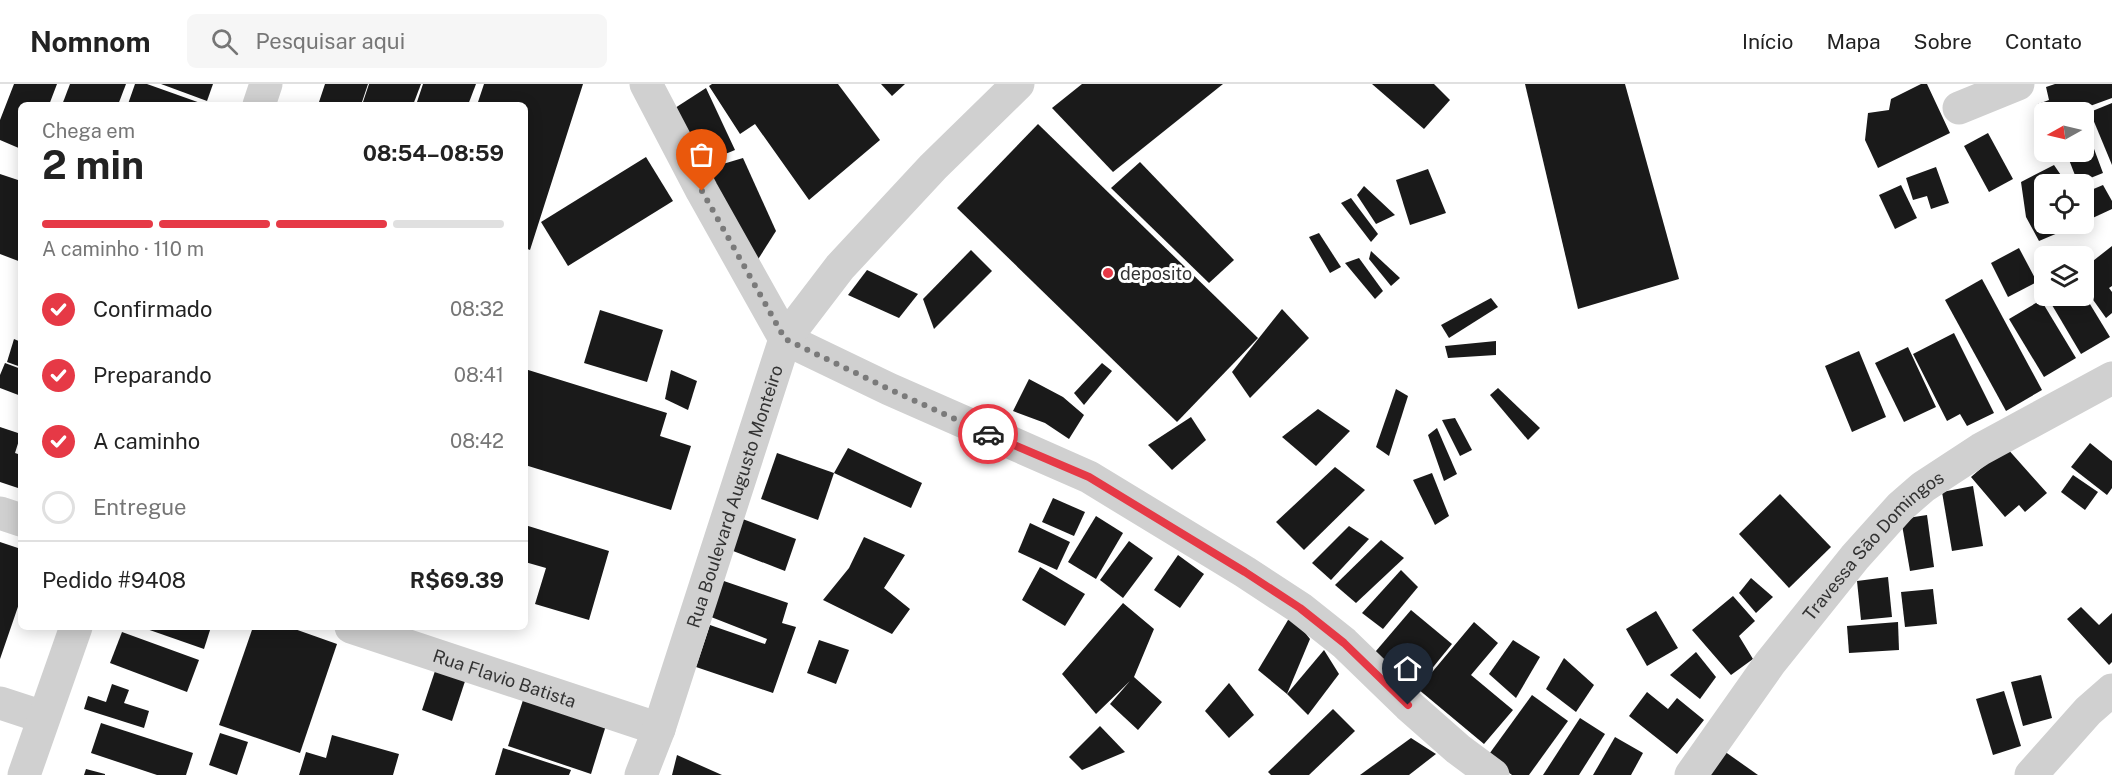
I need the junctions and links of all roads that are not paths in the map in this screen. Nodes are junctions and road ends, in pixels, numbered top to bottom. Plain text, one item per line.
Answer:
1 (266, 84) edge
2 (646, 84) edge
3 (1018, 84) edge
4 (2018, 84) edge
5 (260, 102) edge
6 (1959, 108) dead end
7 (785, 339) junction
8 (2112, 378) edge
9 (0, 513) edge
10 (18, 519) edge
11 (75, 630) edge
12 (360, 630) edge
13 (2112, 690) edge
14 (0, 703) edge
15 (43, 717) junction
16 (659, 729) junction
17 (24, 775) edge
18 (641, 775) edge
19 (1493, 775) edge
20 (1691, 775) edge
21 (2031, 775) edge

1 - 5 street
2 - 7 street
3 - 7 street, Rua Boulevard Augusto Monteiro
4 - 6 street
7 - 16 street, Rua Boulevard Augusto Monteiro
7 - 19 street
8 - 20 street, Travessa São Domingos
9 - 10 street
11 - 15 street
12 - 16 street, Rua Flavio Batista
13 - 21 street
14 - 15 street
15 - 17 street
16 - 18 street, Rua Boulevard Augusto Monteiro

